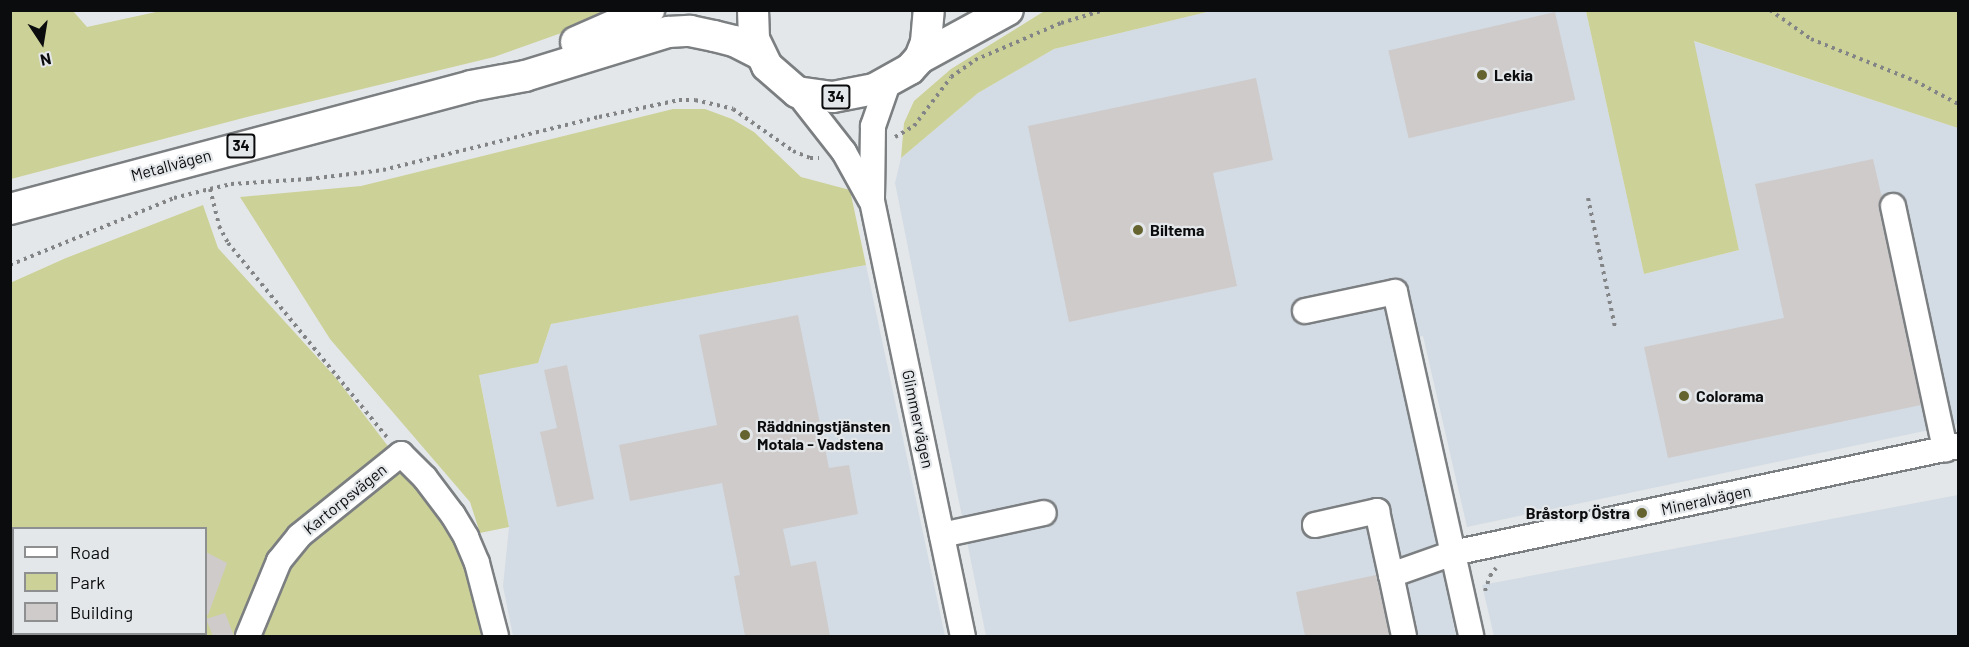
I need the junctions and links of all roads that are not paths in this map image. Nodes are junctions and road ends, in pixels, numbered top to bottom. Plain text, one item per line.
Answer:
1 (649, 10) edge
2 (753, 10) edge
3 (929, 10) edge
4 (1008, 10) edge
5 (758, 53) junction
6 (920, 58) junction
7 (888, 83) junction
8 (471, 86) junction
9 (797, 92) junction
10 (872, 201) junction
11 (1893, 206) dead end
12 (10, 209) edge
13 (1305, 311) dead end
14 (1952, 447) edge
15 (1044, 513) dead end
16 (1315, 525) dead end
17 (942, 535) junction
18 (1454, 553) junction
19 (1392, 575) junction
20 (248, 636) edge
21 (496, 636) edge
22 (963, 636) edge
23 (1404, 636) edge
24 (1471, 636) edge

1 - 8 main road, Metallvägen / 34
2 - 5 main road, 34
3 - 6 main road
4 - 6 main road, 34
5 - 8 main road, Metallvägen / 34
5 - 9 main road, 34
6 - 7 main road, 34
7 - 9 main road, 34
7 - 10 street, Glimmervägen
8 - 12 main road, Metallvägen / 34
9 - 10 street, Glimmervägen
10 - 17 street, Glimmervägen
11 - 14 street
13 - 18 street
14 - 18 street, Mineralvägen
15 - 17 street
16 - 19 street
17 - 22 street, Glimmervägen
18 - 19 street, Mineralvägen
18 - 24 street
19 - 23 street
20 - 21 street, Kartorpsvägen

